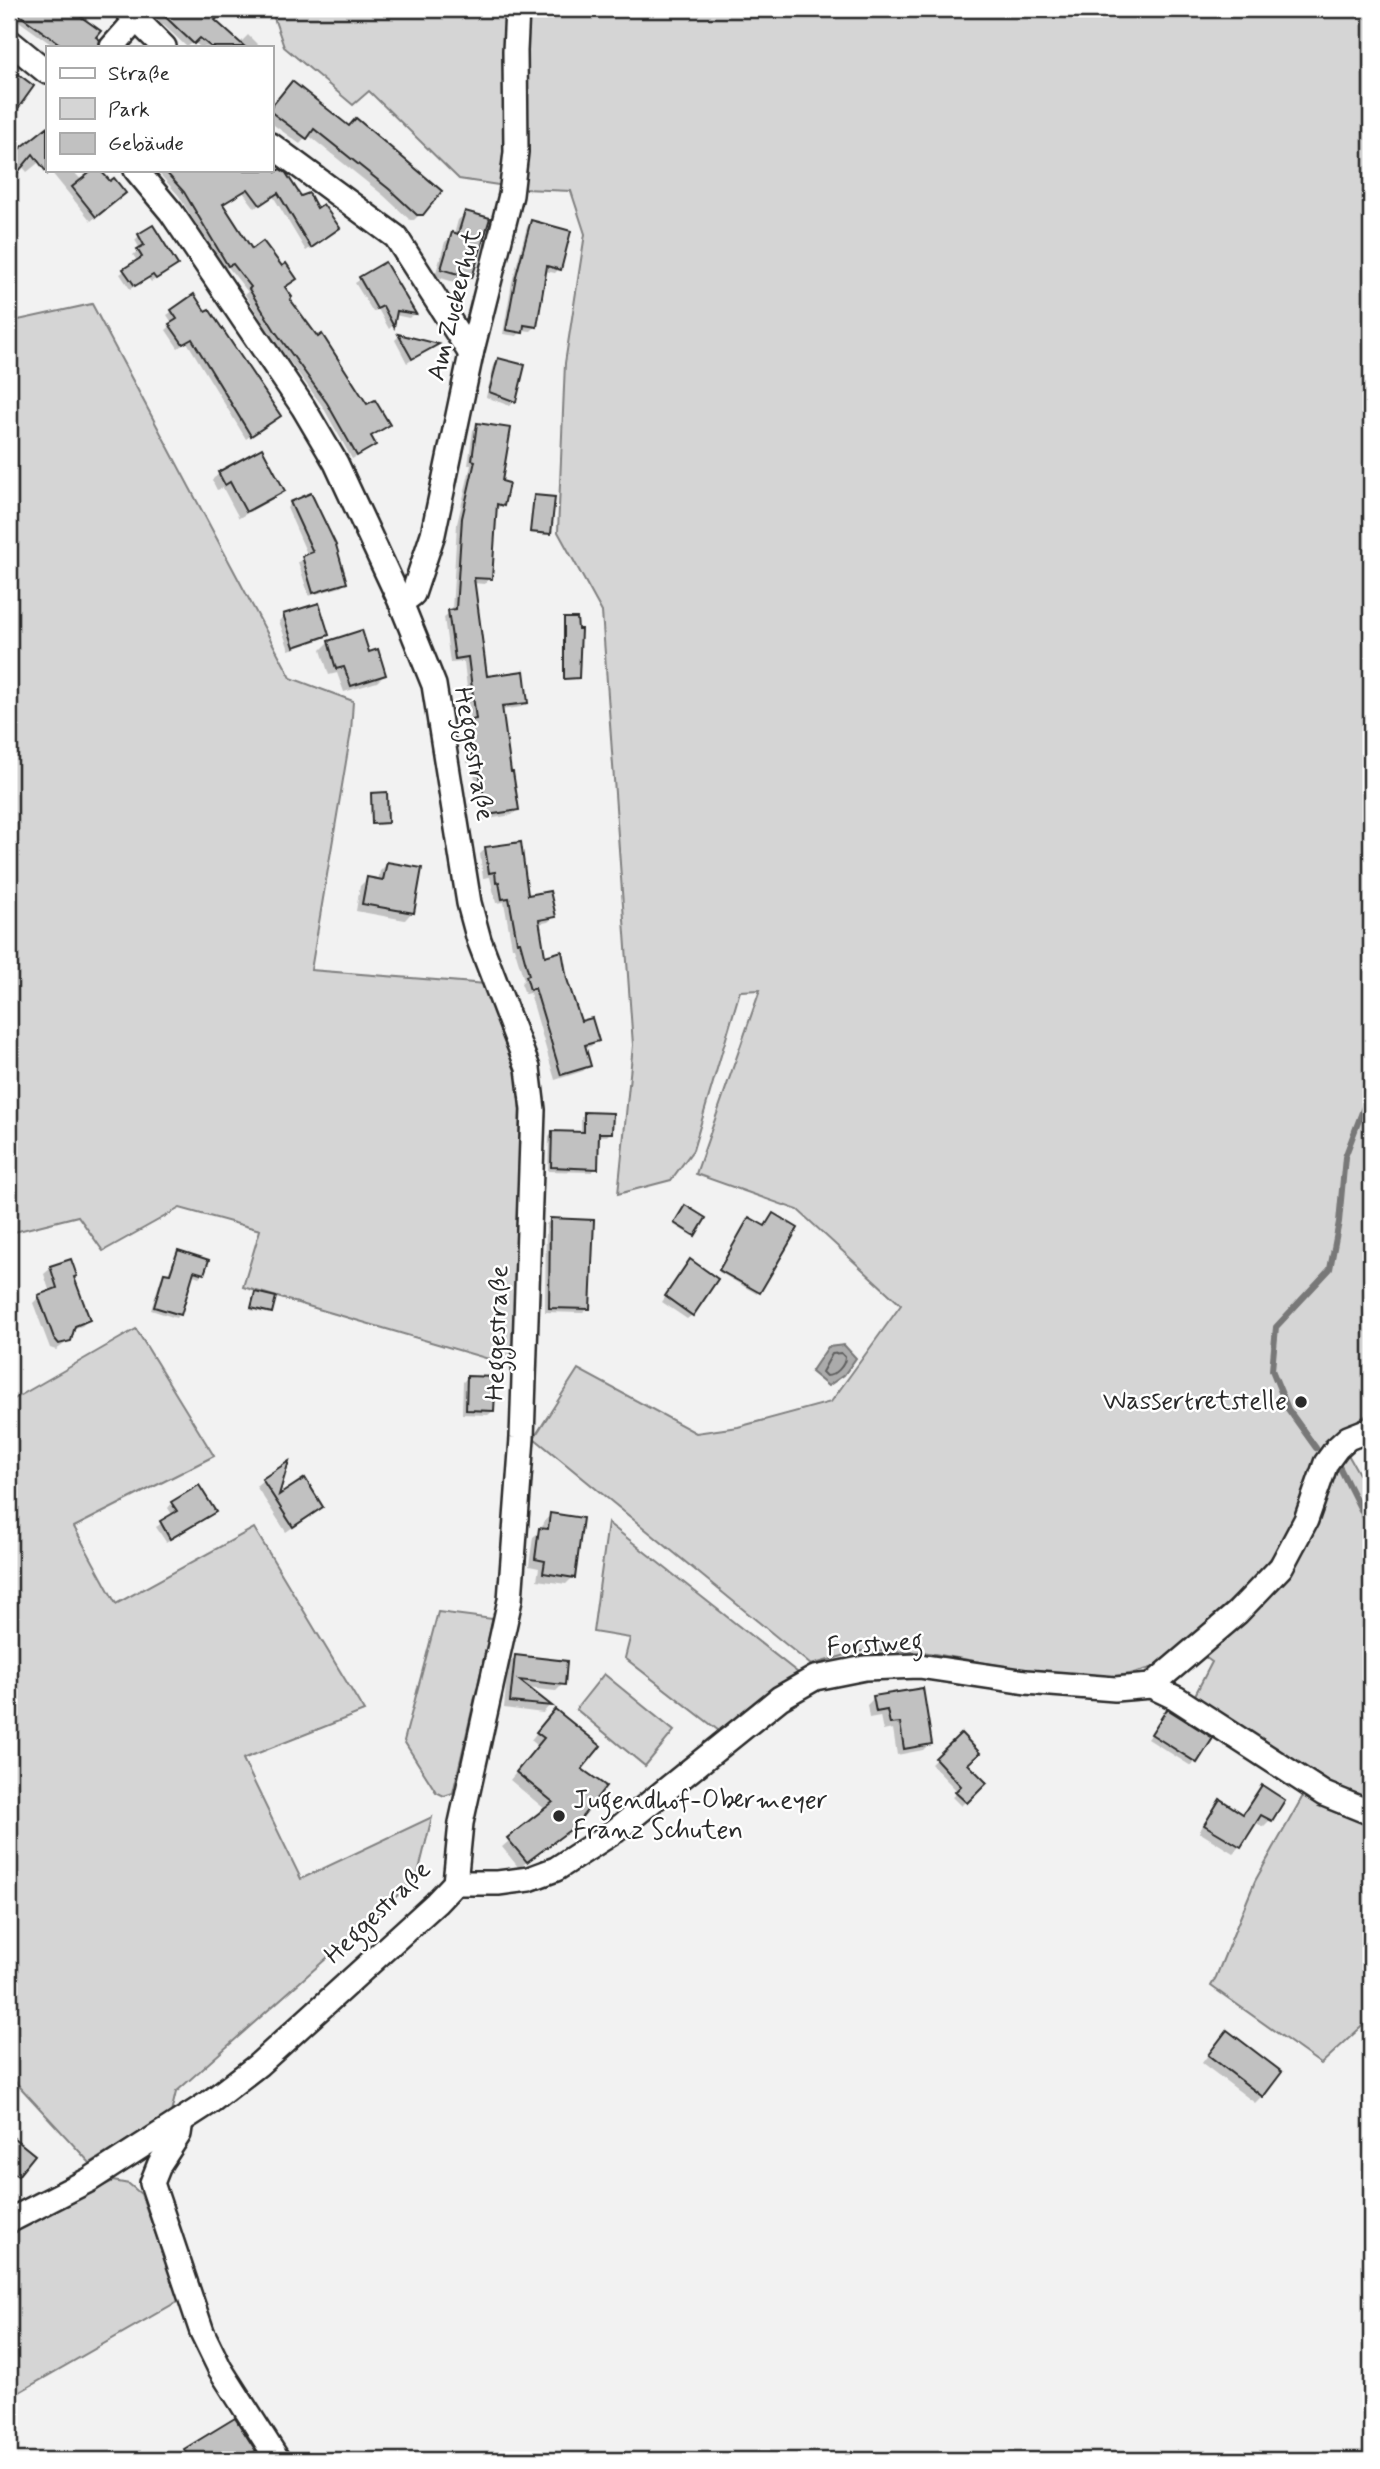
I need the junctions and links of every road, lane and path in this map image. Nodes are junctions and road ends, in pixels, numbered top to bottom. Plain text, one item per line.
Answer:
1 (517, 9) edge
2 (131, 15) edge
3 (9, 41) edge
4 (113, 46) edge
5 (163, 46) edge
6 (46, 71) edge
7 (273, 146) edge
8 (138, 172) edge
9 (471, 354) junction
10 (401, 603) junction
11 (1371, 1429) edge
12 (1151, 1686) junction
13 (1371, 1813) edge
14 (454, 1883) junction
15 (181, 2121) junction
16 (107, 2168) junction
17 (152, 2183) junction
18 (9, 2221) edge
19 (278, 2460) edge

1 - 9 street, Am Zuckerhut
2 - 4 street
2 - 5 street
3 - 6 street
7 - 9 street
8 - 10 street, Heggestraße
9 - 10 street, Am Zuckerhut
10 - 14 street, Heggestraße
11 - 12 street
12 - 13 street
12 - 14 street, Forstweg
14 - 15 street, Heggestraße
15 - 16 street, Heggestraße
15 - 17 street
16 - 17 street
16 - 18 street, Heggestraße
17 - 19 street

